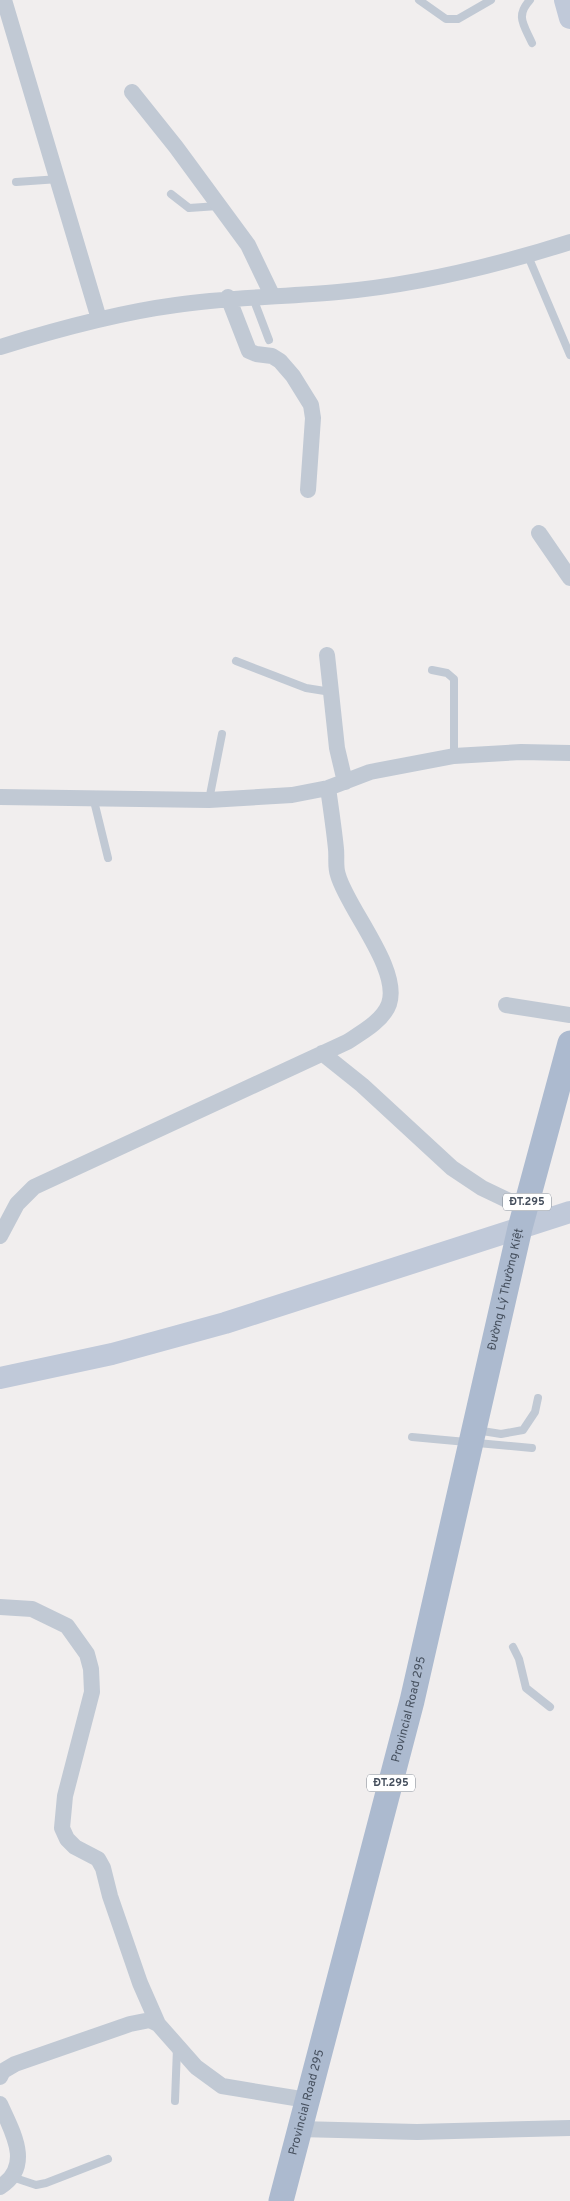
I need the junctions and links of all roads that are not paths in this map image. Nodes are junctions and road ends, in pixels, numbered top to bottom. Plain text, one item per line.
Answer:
1 (4, 0) edge
2 (419, 0) edge
3 (491, 0) edge
4 (530, 0) edge
5 (565, 0) edge
6 (570, 18) edge
7 (532, 43) dead end
8 (132, 92) dead end
9 (59, 179) junction
10 (16, 182) dead end
11 (171, 194) dead end
12 (218, 206) junction
13 (570, 242) edge
14 (528, 256) junction
15 (252, 296) junction
16 (272, 296) junction
17 (228, 298) junction
18 (99, 319) junction
19 (269, 340) dead end
20 (0, 347) edge
21 (570, 354) edge
22 (308, 490) dead end
23 (539, 533) dead end
24 (570, 578) edge
25 (327, 654) dead end
26 (236, 661) dead end
27 (432, 670) dead end
28 (331, 692) junction
29 (222, 734) dead end
30 (570, 753) edge
31 (454, 756) junction
32 (344, 782) junction
33 (328, 788) junction
34 (0, 797) edge
35 (93, 797) junction
36 (209, 800) junction
37 (108, 858) dead end
38 (506, 1005) dead end
39 (570, 1015) edge
40 (570, 1043) edge
41 (322, 1053) junction
42 (570, 1212) edge
43 (523, 1218) junction
44 (0, 1236) edge
45 (489, 1362) joint
46 (0, 1378) edge
47 (538, 1398) dead end
48 (473, 1436) junction
49 (412, 1437) dead end
50 (532, 1448) dead end
51 (0, 1607) edge
52 (512, 1647) dead end
53 (550, 1707) dead end
54 (158, 2024) junction
55 (178, 2046) junction
56 (0, 2077) edge
57 (175, 2100) dead end
58 (307, 2100) junction
59 (0, 2104) edge
60 (570, 2128) edge
61 (299, 2129) junction
62 (108, 2158) dead end
63 (6, 2182) edge
64 (281, 2201) edge

1 - 9 street
2 - 3 lane
4 - 7 lane
5 - 6 street
8 - 12 street
9 - 10 lane
9 - 18 street
11 - 12 lane
12 - 16 street
13 - 14 street
14 - 16 street
14 - 21 lane
15 - 16 street
15 - 17 street
15 - 19 lane
17 - 18 street
17 - 22 street
18 - 20 street
23 - 24 street
25 - 28 street
26 - 28 lane
27 - 31 lane
28 - 32 street
29 - 36 lane
30 - 31 street
31 - 32 street
32 - 33 street
33 - 36 street
33 - 41 street
34 - 35 street
35 - 36 street
35 - 37 lane
38 - 39 street
40 - 43 main road, Đường Lý Thường Kiệt / ĐT.295
41 - 43 street
41 - 44 street
42 - 43 street
43 - 45 main road, Đường Lý Thường Kiệt / ĐT.295
43 - 46 street
45 - 48 main road, Provincial Road 295 / ĐT.295
47 - 48 lane
48 - 49 lane
48 - 50 lane
48 - 58 main road, Provincial Road 295 / ĐT.295
51 - 54 street
52 - 53 lane
54 - 55 street
54 - 56 street
55 - 57 lane
55 - 58 street
58 - 61 main road, Provincial Road 295 / ĐT.295
59 - 63 street
60 - 61 street
61 - 64 main road, Provincial Road 295 / ĐT.295
62 - 63 lane

